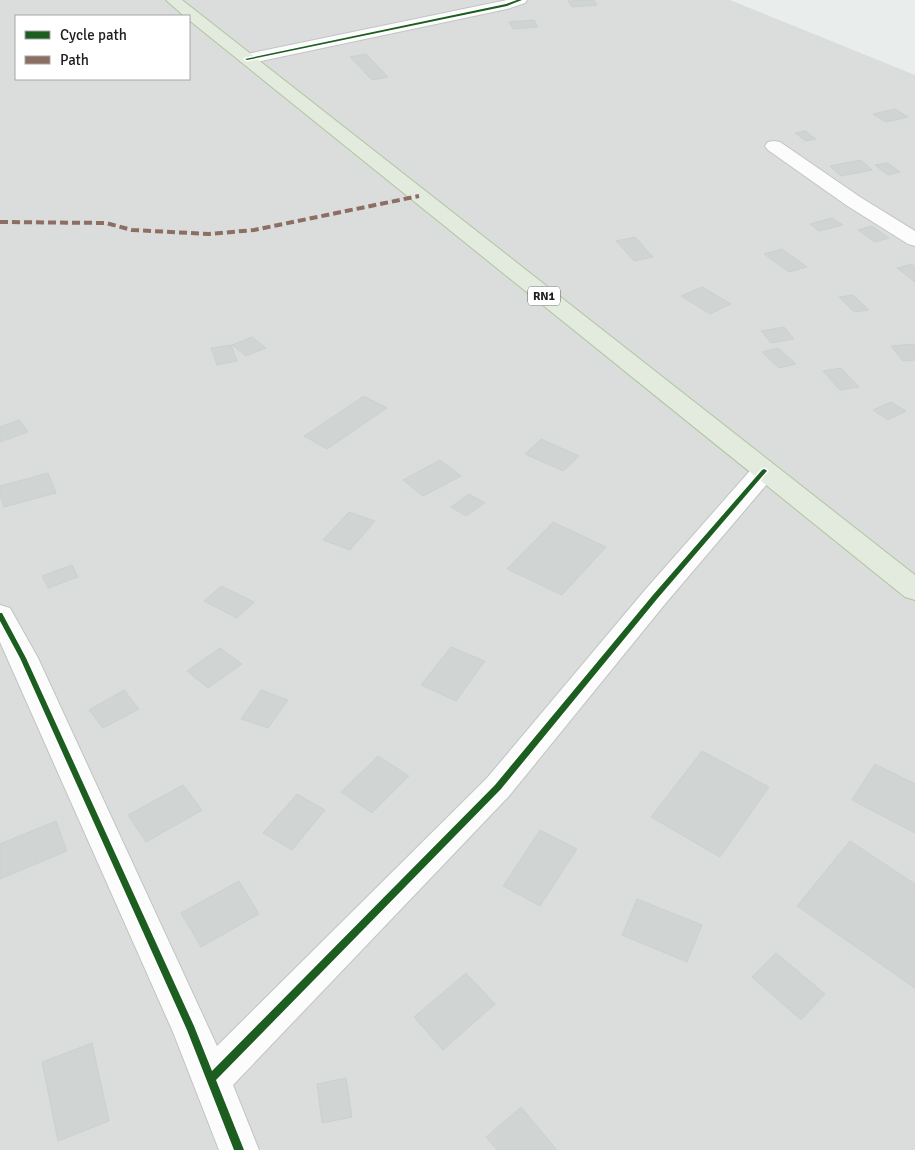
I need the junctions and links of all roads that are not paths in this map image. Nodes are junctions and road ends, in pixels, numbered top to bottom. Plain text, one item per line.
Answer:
1 (172, 0) edge
2 (520, 0) edge
3 (246, 59) junction
4 (774, 146) dead end
5 (915, 240) edge
6 (764, 471) junction
7 (915, 590) edge
8 (0, 615) edge
9 (211, 1079) junction
10 (240, 1150) edge

1 - 3 highway, RN1
2 - 3 street
3 - 6 highway, RN1
4 - 5 street
6 - 7 highway, RN1
6 - 9 street
8 - 9 street
9 - 10 street

